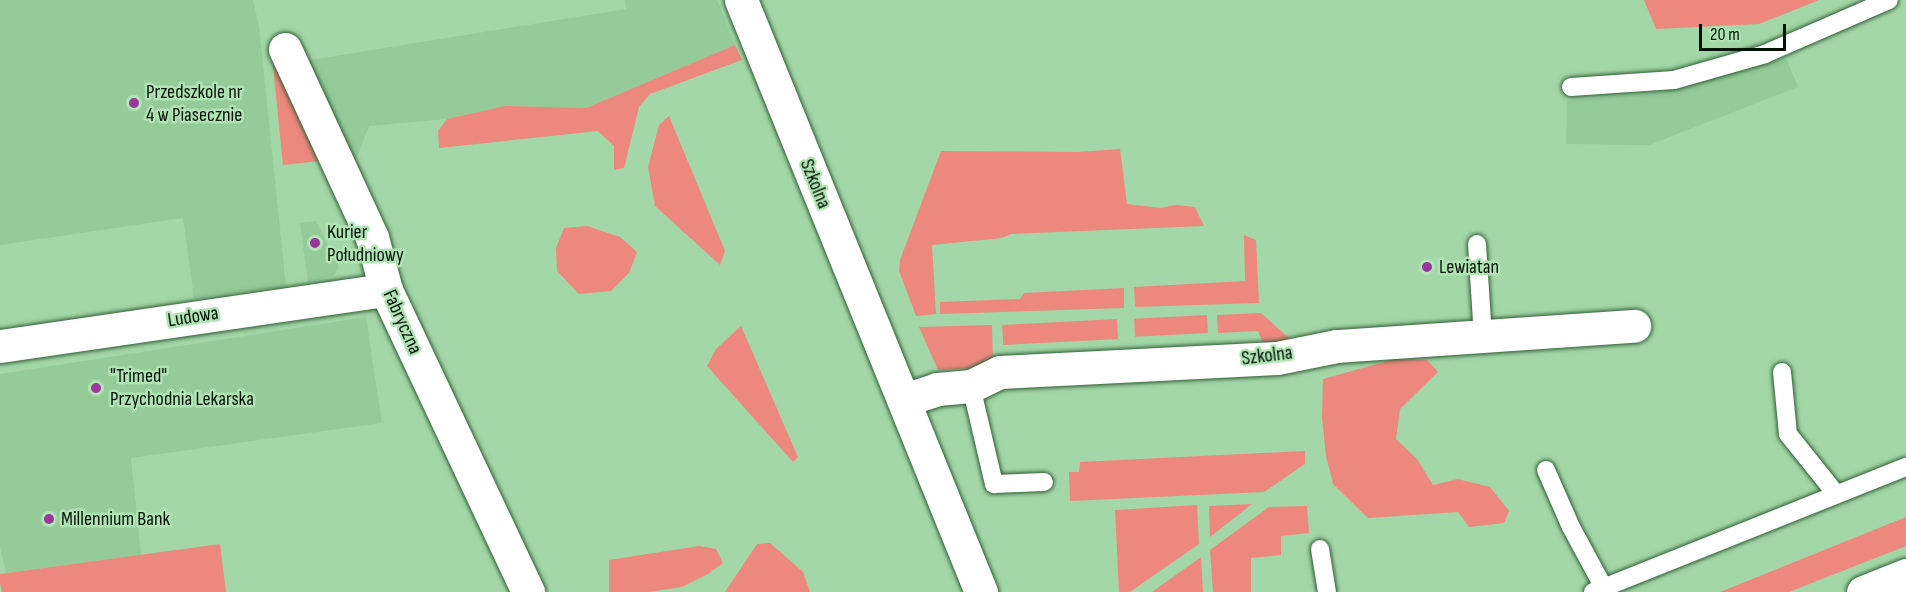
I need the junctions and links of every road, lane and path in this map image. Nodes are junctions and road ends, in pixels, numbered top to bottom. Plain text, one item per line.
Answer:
1 (741, 0) edge
2 (1889, 0) edge
3 (285, 49) dead end
4 (1571, 87) dead end
5 (1477, 244) dead end
6 (386, 290) junction
7 (1634, 326) dead end
8 (1482, 336) junction
9 (0, 346) edge
10 (1782, 372) dead end
11 (971, 386) junction
12 (904, 400) junction
13 (1906, 467) edge
14 (1546, 470) dead end
15 (1044, 482) dead end
16 (1836, 494) junction
17 (1320, 549) dead end
18 (1906, 575) edge
19 (1598, 590) edge
20 (528, 592) edge
21 (981, 592) edge
22 (1327, 592) edge
23 (1863, 592) edge

1 - 12 street, Szkolna
2 - 4 lane
3 - 6 street, Fabryczna
5 - 8 lane
6 - 9 street, Ludowa
6 - 20 street, Fabryczna
7 - 8 street, Szkolna
8 - 11 street, Szkolna
10 - 16 lane
11 - 12 street, Szkolna
11 - 15 lane
12 - 21 street, Szkolna
13 - 16 lane
14 - 19 lane
16 - 19 lane
17 - 22 lane
18 - 23 street

